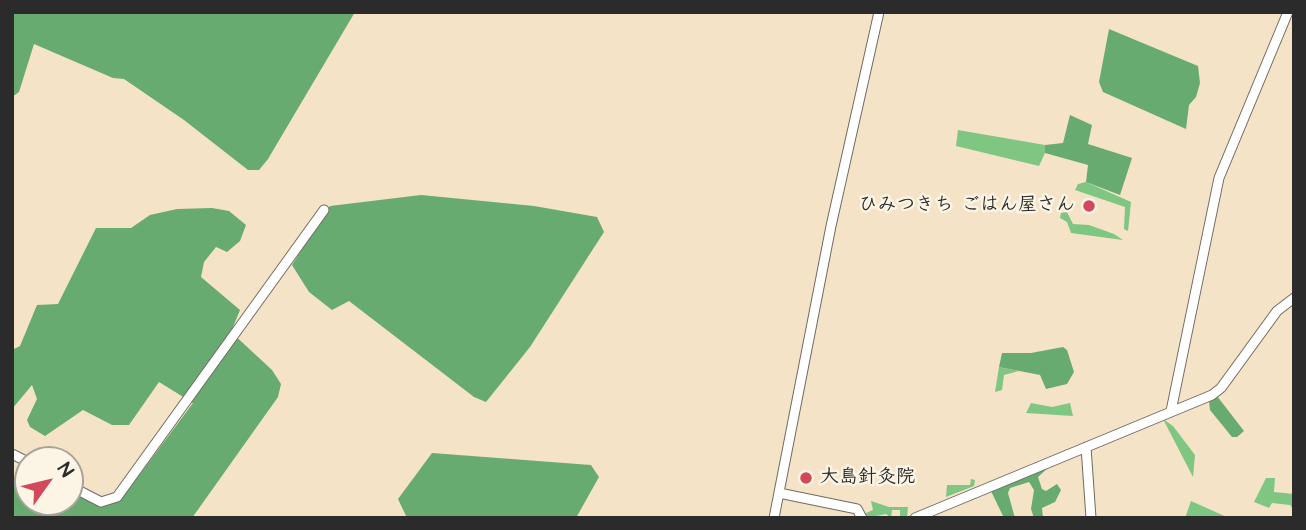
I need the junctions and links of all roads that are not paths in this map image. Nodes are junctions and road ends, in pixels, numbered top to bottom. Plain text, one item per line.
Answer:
1 (879, 12) edge
2 (1288, 12) edge
3 (324, 210) dead end
4 (1294, 298) edge
5 (1171, 411) junction
6 (1086, 446) junction
7 (84, 493) edge
8 (779, 493) junction
9 (774, 518) edge
10 (862, 518) edge
11 (915, 518) edge
12 (1091, 518) edge

1 - 8 street
2 - 5 street
3 - 7 street
4 - 5 street
5 - 6 street
6 - 11 street
6 - 12 street
8 - 9 street
8 - 10 street

